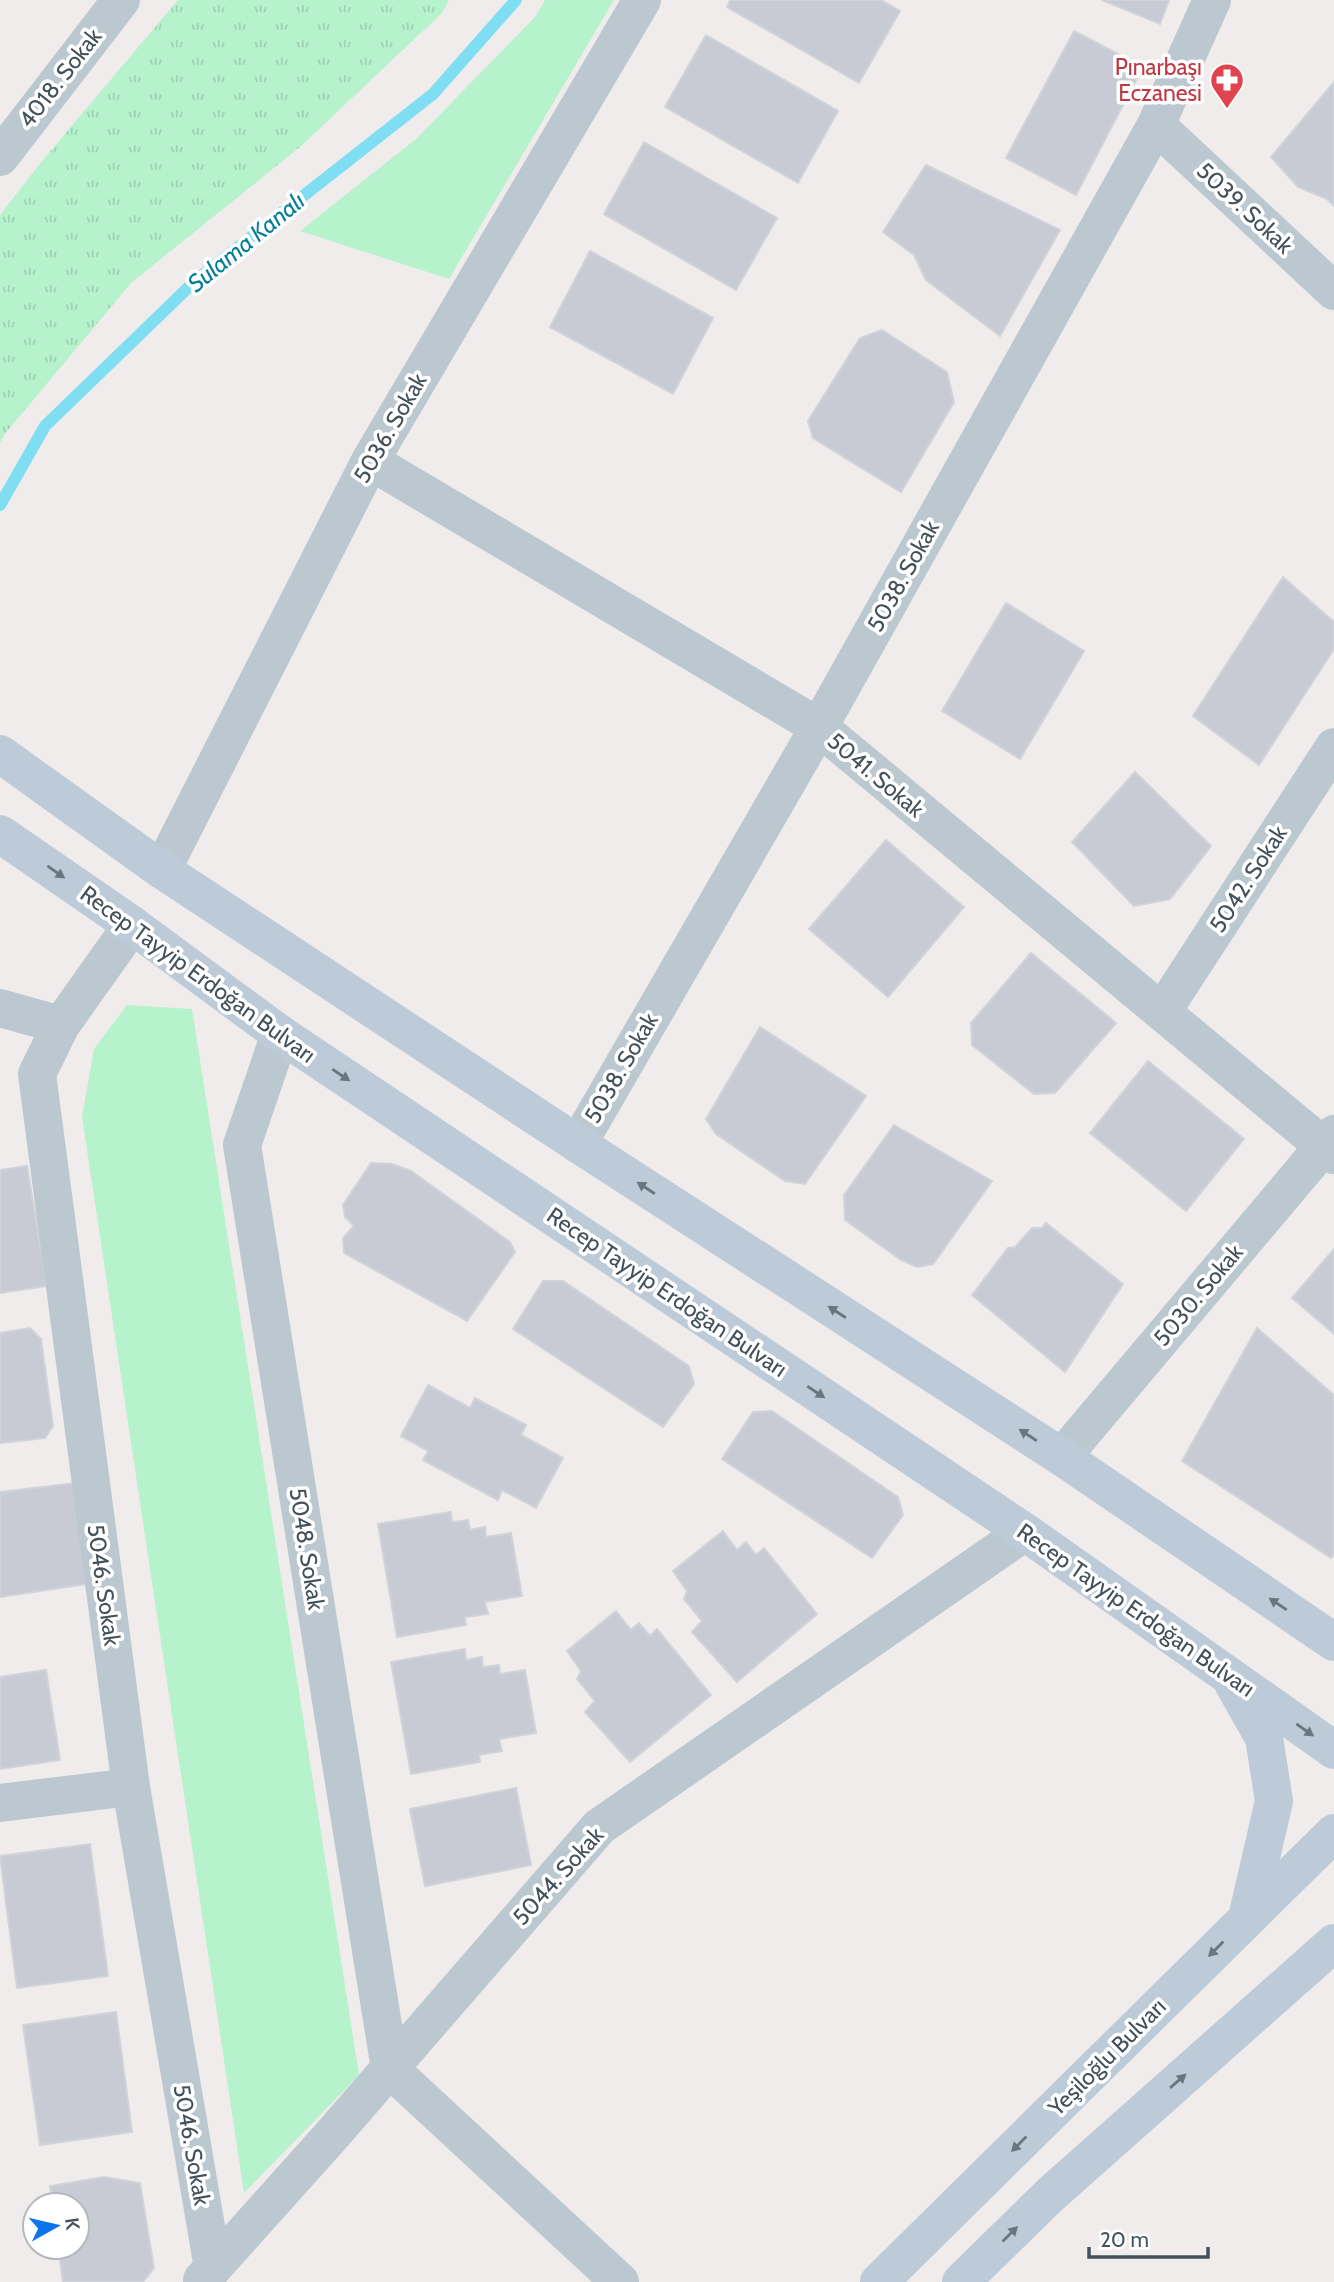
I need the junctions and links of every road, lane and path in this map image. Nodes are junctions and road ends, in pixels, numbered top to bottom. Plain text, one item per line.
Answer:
1 (121, 0) edge
2 (642, 0) edge
3 (1212, 0) edge
4 (1156, 125) junction
5 (0, 157) edge
6 (1334, 291) edge
7 (370, 461) junction
8 (819, 727) junction
9 (1334, 747) edge
10 (0, 754) edge
11 (0, 834) edge
12 (162, 870) junction
13 (132, 925) junction
14 (0, 1008) edge
15 (1162, 1012) junction
16 (61, 1025) junction
17 (280, 1034) junction
18 (578, 1143) junction
19 (1330, 1145) edge
20 (1062, 1457) junction
21 (1025, 1532) junction
22 (1331, 1638) edge
23 (1230, 1677) junction
24 (1334, 1750) edge
25 (131, 1787) junction
26 (0, 1803) edge
27 (1334, 1833) edge
28 (1247, 1918) junction
29 (1334, 1944) edge
30 (390, 2069) junction
31 (206, 2275) edge
32 (621, 2282) edge
33 (878, 2282) edge
34 (961, 2282) edge

1 - 5 street, 4018. Sokak
2 - 7 street, 5036. Sokak
3 - 4 street, 5038. Sokak
4 - 6 street, 5039. Sokak
4 - 8 street, 5038. Sokak
7 - 8 street, 5041. Sokak
7 - 12 street, 5036. Sokak
8 - 15 street, 5041. Sokak
8 - 18 street, 5038. Sokak
9 - 15 street, 5042. Sokak
10 - 12 main road
11 -> 13 main road, Recep Tayyip Erdoğan Bulvarı
12 - 18 main road
13 - 16 street, 5046. Sokak
13 - 17 main road, Recep Tayyip Erdoğan Bulvarı
14 - 16 street
15 - 19 street, 5041. Sokak
16 - 25 street, 5046. Sokak
17 -> 21 main road, Recep Tayyip Erdoğan Bulvarı
17 - 30 street, 5048. Sokak
20 -> 18 main road
19 - 20 street, 5030. Sokak
22 -> 20 main road
21 - 23 main road, Recep Tayyip Erdoğan Bulvarı
21 - 30 street, 5044. Sokak
23 -> 24 main road, Recep Tayyip Erdoğan Bulvarı
23 - 28 main road
25 - 26 street
25 - 31 street, 5046. Sokak
27 - 28 main road, Yeşiloğlu Bulvarı
28 -> 33 main road, Yeşiloğlu Bulvarı
34 -> 29 main road
30 - 31 street, 5044. Sokak
30 - 32 street

